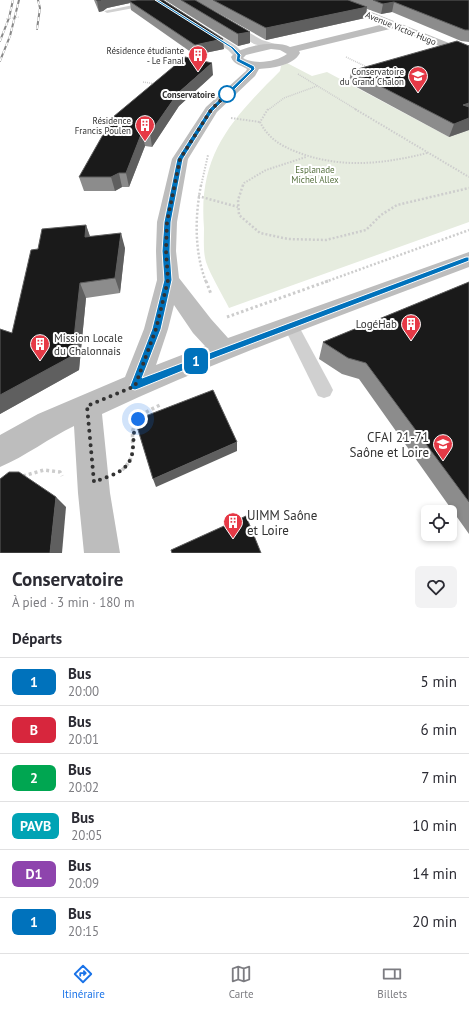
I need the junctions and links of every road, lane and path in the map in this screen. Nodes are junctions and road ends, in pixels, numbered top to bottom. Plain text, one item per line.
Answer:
1 (333, 0) edge
2 (188, 1) edge
3 (161, 2) edge
4 (107, 11) dead end
5 (19, 17) dead end
6 (6, 18) dead end
7 (394, 25) junction
8 (465, 44) edge
9 (271, 46) junction
10 (448, 46) junction
11 (290, 50) junction
12 (469, 55) edge
13 (346, 57) dead end
14 (244, 60) junction
15 (280, 62) junction
16 (372, 69) edge
17 (143, 82) dead end
18 (158, 84) edge
19 (317, 86) junction
20 (232, 114) dead end
21 (260, 122) junction
22 (95, 133) dead end
23 (109, 134) edge
24 (210, 149) dead end
25 (427, 153) junction
26 (306, 157) junction
27 (469, 177) edge
28 (469, 188) edge
29 (172, 195) junction
30 (198, 196) junction
31 (238, 207) junction
32 (469, 230) edge
33 (469, 259) edge
34 (168, 280) junction
35 (214, 300) dead end
36 (225, 318) dead end
37 (291, 325) junction
38 (224, 350) junction
39 (135, 386) junction
40 (324, 390) dead end
41 (165, 402) dead end
42 (87, 406) junction
43 (0, 452) edge
44 (19, 478) edge
45 (81, 486) junction
46 (102, 553) edge

1 - 7 street, Avenue Victor Hugo
2 - 3 street
2 - 9 street
3 - 4 lane
3 - 14 street
5 - 6 path
7 - 10 street, Avenue Victor Hugo
7 - 11 street
8 - 10 lane
9 - 11 street
9 - 14 street
10 - 12 street, Avenue Victor Hugo
11 - 15 street
13 - 16 path
14 - 15 street
14 - 29 street
15 - 19 path
17 - 18 path
19 - 21 path
19 - 25 path
20 - 21 path
21 - 26 path
22 - 23 path
24 - 30 path
25 - 26 path
25 - 27 path
26 - 31 path
28 - 31 path
29 - 30 path
29 - 34 street
30 - 31 path
30 - 35 path
32 - 36 path
33 - 37 street
34 - 38 street
34 - 39 street
37 - 38 street
37 - 40 lane
38 - 39 street
39 - 42 street
41 - 45 path
42 - 43 street
42 - 45 street
44 - 45 path
45 - 46 street

